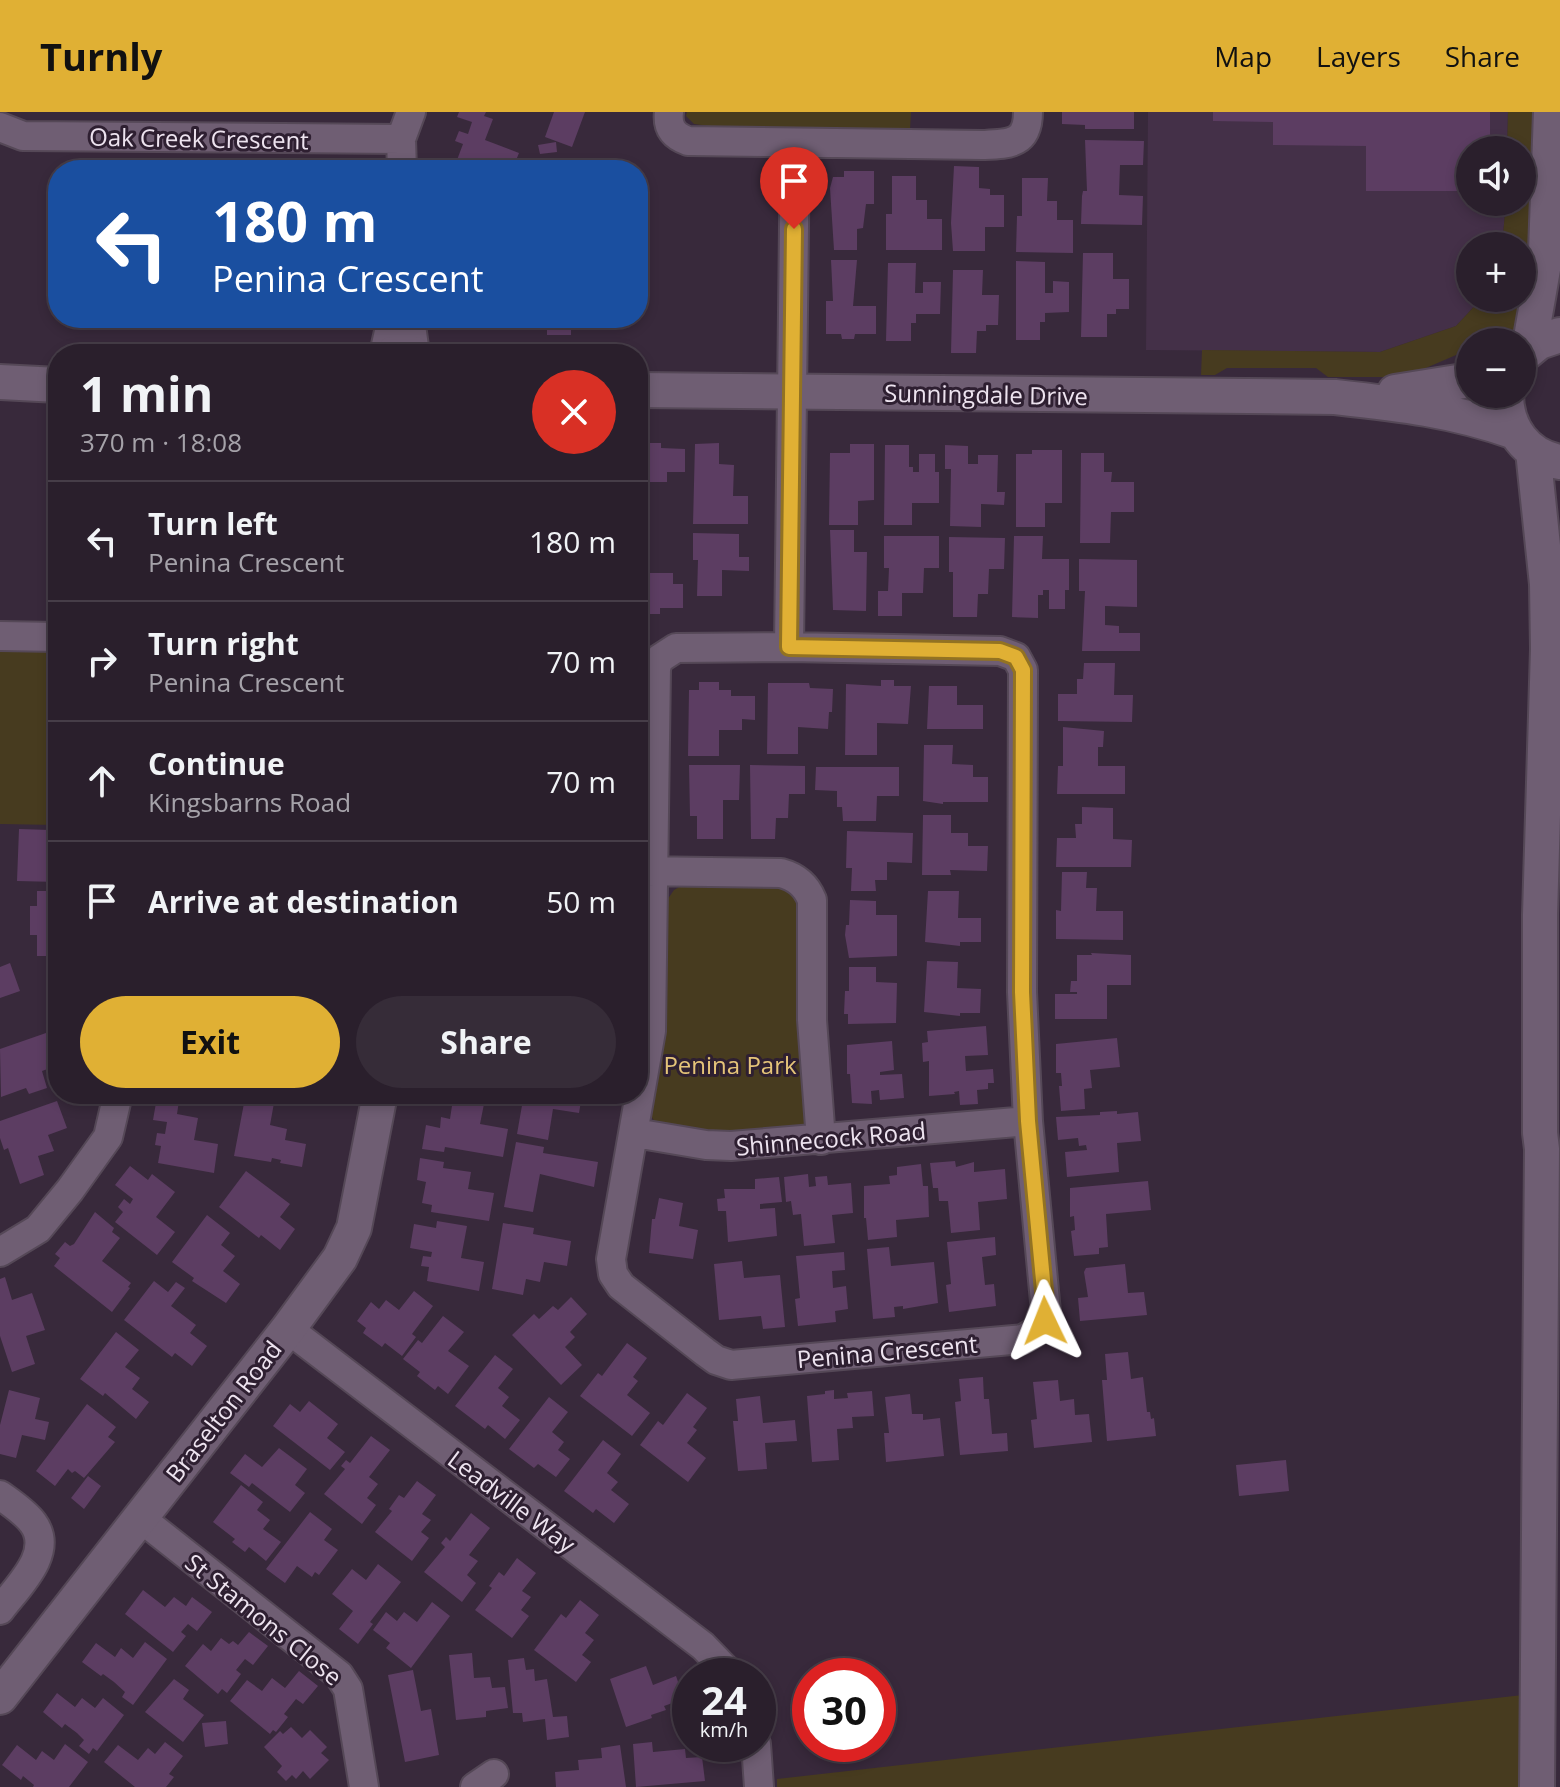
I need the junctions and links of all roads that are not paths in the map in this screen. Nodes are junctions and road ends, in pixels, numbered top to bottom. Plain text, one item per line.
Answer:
1 (411, 112) edge
2 (669, 112) edge
3 (1028, 112) edge
4 (1551, 112) edge
5 (0, 127) edge
6 (401, 139) junction
7 (795, 143) junction
8 (402, 160) edge
9 (1531, 328) edge
10 (1560, 335) edge
11 (1536, 346) edge
12 (0, 382) edge
13 (1456, 383) edge
14 (48, 384) edge
15 (648, 390) edge
16 (792, 392) junction
17 (1335, 397) junction
18 (1507, 408) edge
19 (1536, 449) edge
20 (0, 636) edge
21 (48, 637) edge
22 (789, 647) junction
23 (648, 826) edge
24 (648, 871) edge
25 (1560, 919) edge
26 (648, 935) edge
27 (648, 1050) edge
28 (116, 1104) edge
29 (378, 1104) edge
30 (640, 1104) edge
31 (1028, 1121) junction
32 (635, 1133) junction
33 (821, 1140) junction
34 (1542, 1149) junction
35 (2, 1245) edge
36 (288, 1329) junction
37 (0, 1495) edge
38 (139, 1517) junction
39 (0, 1610) edge
40 (715, 1658) edge
41 (0, 1697) edge
42 (757, 1762) edge
43 (364, 1787) edge
44 (759, 1787) edge
45 (1537, 1787) edge

1 - 6 street
2 - 7 street
3 - 7 street
4 - 9 street
5 - 6 street, Oak Creek Crescent
6 - 8 street
7 - 16 street
10 - 11 street
12 - 14 street
13 - 17 street, Sunningdale Drive
15 - 16 street, Sunningdale Drive
16 - 17 street, Sunningdale Drive
16 - 22 street
17 - 19 street, Sunningdale Drive
18 - 19 street
19 - 34 street
20 - 21 street
22 - 23 street, Penina Crescent
22 - 31 street, Penina Crescent
24 - 33 street
25 - 34 street
26 - 27 street, Penina Crescent
28 - 35 street
29 - 36 street, Braselton Road
30 - 32 street, Penina Crescent
31 - 32 street, Penina Crescent
31 - 33 street, Shinnecock Road
32 - 33 street, Shinnecock Road
34 - 45 street
36 - 38 street, Braselton Road
36 - 40 street, Leadville Way
37 - 39 street
38 - 41 street, Braselton Road
38 - 43 street, St Stamons Close
42 - 44 street

